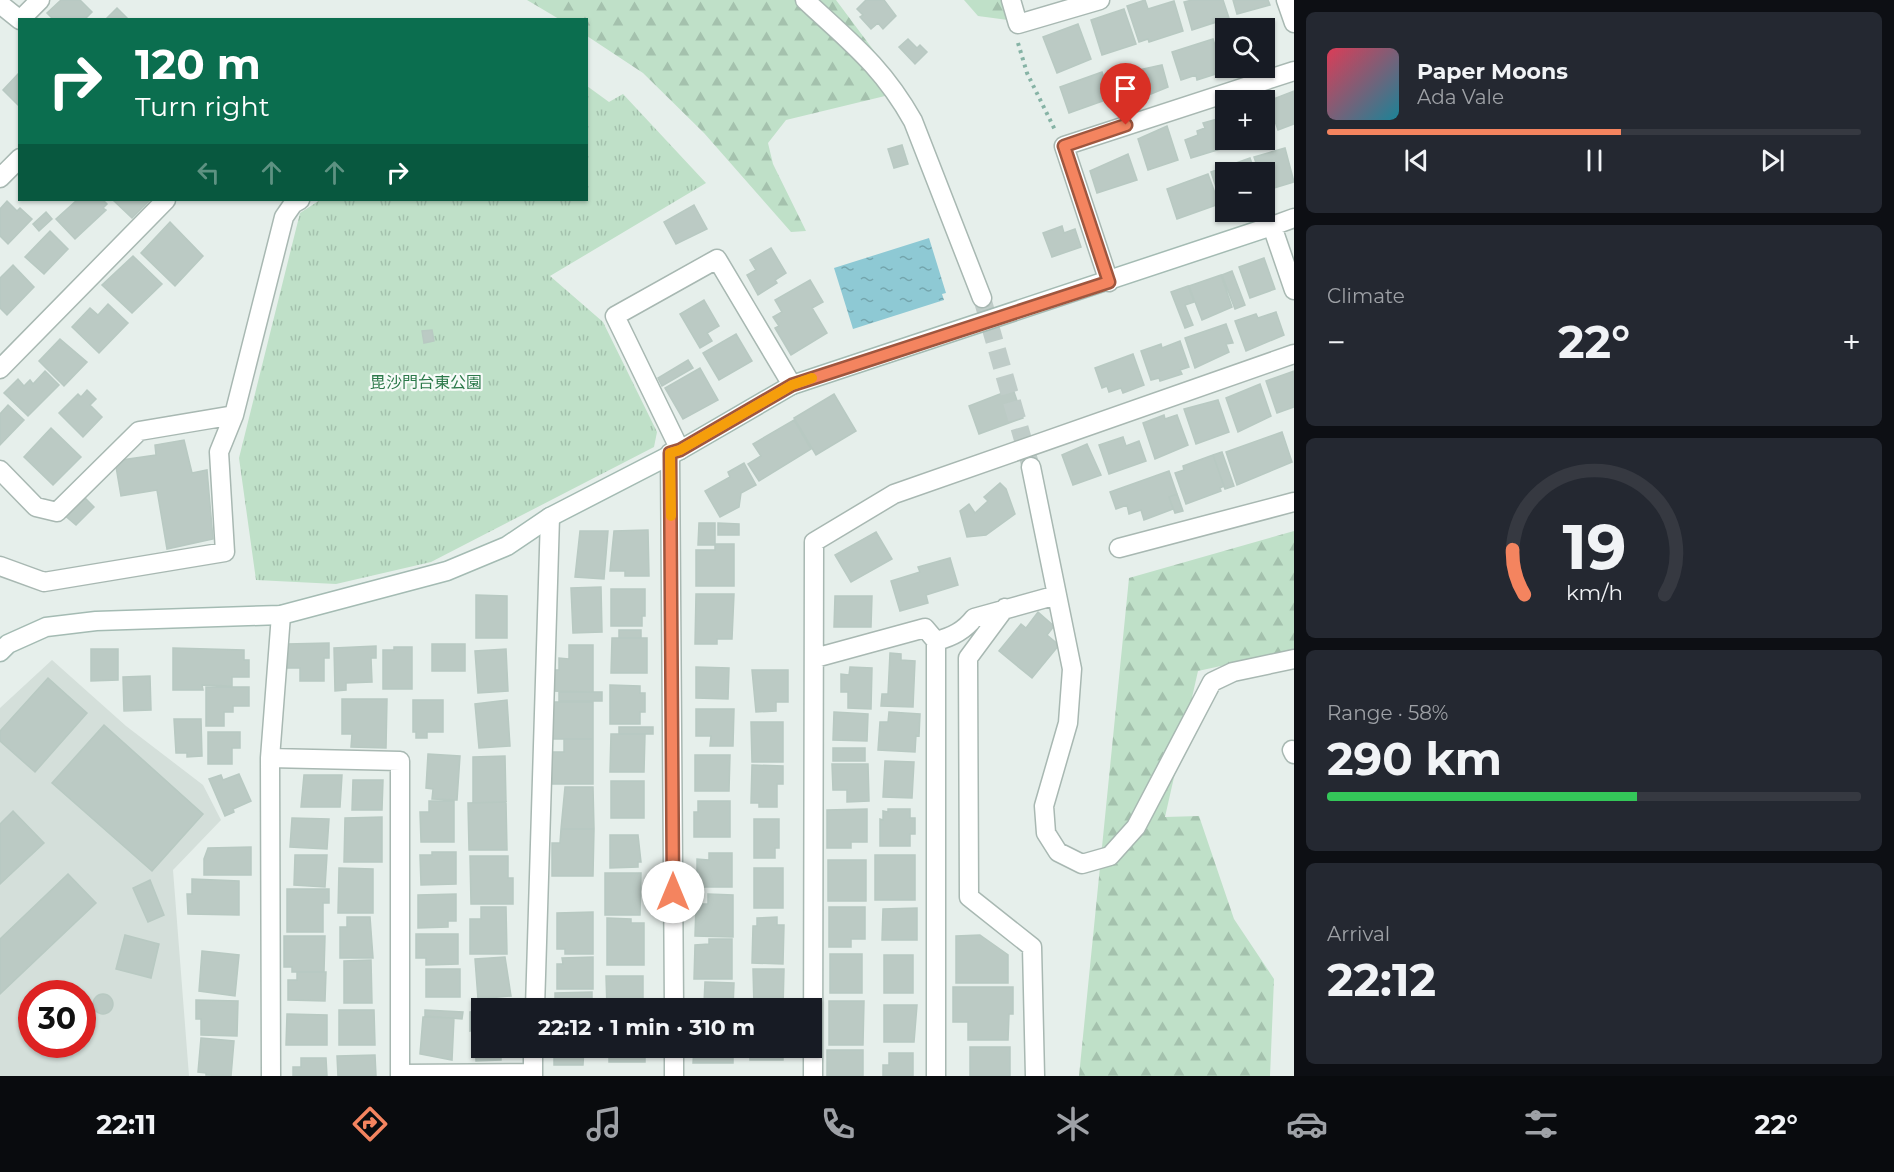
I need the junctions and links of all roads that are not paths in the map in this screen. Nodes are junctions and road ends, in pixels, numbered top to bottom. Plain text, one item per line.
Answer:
1 (40, 0) edge
2 (805, 0) edge
3 (1011, 0) edge
4 (1100, 0) edge
5 (1286, 0) edge
6 (0, 4) edge
7 (18, 18) edge
8 (22, 18) edge
9 (1294, 23) edge
10 (1294, 71) edge
11 (18, 160) edge
12 (0, 178) edge
13 (165, 201) edge
14 (298, 201) edge
15 (1294, 218) edge
16 (1272, 226) junction
17 (1109, 282) junction
18 (1294, 290) edge
19 (982, 298) tunnel mouth
20 (1294, 354) edge
21 (0, 369) edge
22 (792, 385) junction
23 (234, 415) junction
24 (675, 451) junction
25 (1031, 467) tunnel mouth
26 (0, 470) edge
27 (1294, 502) edge
28 (550, 517) junction
29 (1119, 548) dead end
30 (0, 566) edge
31 (1057, 595) junction
32 (1005, 608) junction
33 (281, 615) junction
34 (936, 641) junction
35 (0, 652) edge
36 (814, 658) junction
37 (1294, 659) edge
38 (270, 759) junction
39 (535, 998) edge
40 (674, 998) edge
41 (533, 1058) edge
42 (674, 1058) edge
43 (533, 1074) edge
44 (400, 1075) edge
45 (271, 1076) edge
46 (674, 1076) edge
47 (813, 1076) edge
48 (936, 1076) edge
49 (1035, 1076) edge

1 - 8 street
2 - 19 street
3 - 4 street
5 - 9 street
6 - 7 street
10 - 17 street
11 - 12 street
13 - 21 street
14 - 23 street
15 - 16 street
16 - 17 street
16 - 18 street
17 - 22 street
20 - 36 street
22 - 24 street
22 - 24 street
23 - 26 street
23 - 30 street
24 - 28 street
24 - 40 street
25 - 31 street
27 - 29 street
28 - 33 street
28 - 39 street
31 - 32 street
31 - 37 street
32 - 34 street
32 - 49 street
33 - 35 street
33 - 38 street
34 - 36 street
34 - 48 street
36 - 47 street
38 - 44 street
38 - 45 street
41 - 43 street
42 - 46 street
43 - 44 street

